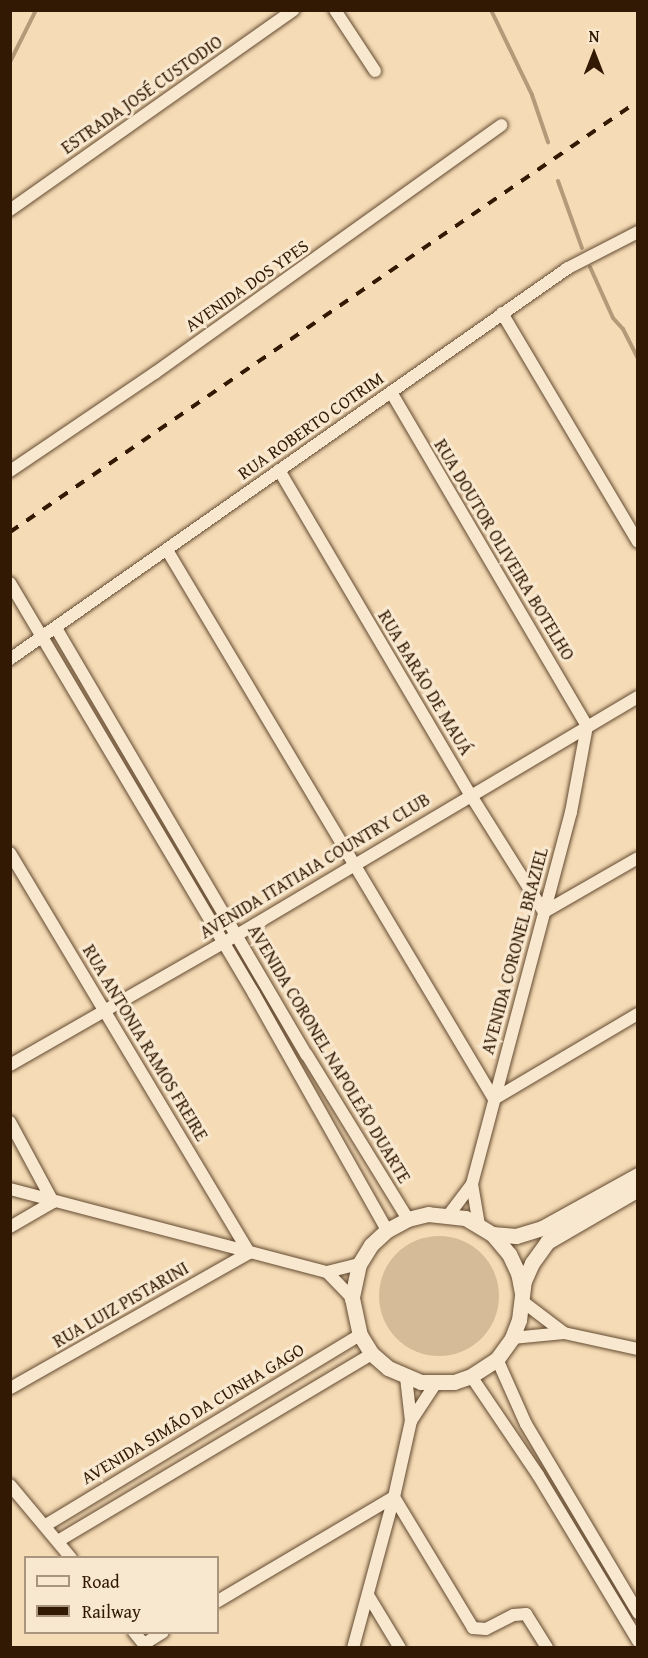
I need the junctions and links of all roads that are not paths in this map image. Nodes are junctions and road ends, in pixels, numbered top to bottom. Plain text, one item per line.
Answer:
1 (294, 10) edge
2 (335, 10) edge
3 (375, 71) dead end
4 (501, 125) dead end
5 (10, 210) edge
6 (638, 232) edge
7 (502, 313) junction
8 (390, 392) junction
9 (279, 470) junction
10 (10, 471) edge
11 (638, 542) edge
12 (167, 550) junction
13 (10, 583) edge
14 (56, 628) junction
15 (41, 638) junction
16 (10, 659) edge
17 (638, 697) edge
18 (587, 726) junction
19 (470, 794) junction
20 (10, 853) edge
21 (638, 858) edge
22 (355, 863) junction
23 (544, 912) junction
24 (237, 935) junction
25 (222, 942) junction
26 (104, 1010) junction
27 (638, 1014) edge
28 (10, 1065) edge
29 (494, 1100) junction
30 (10, 1122) edge
31 (638, 1175) edge
32 (472, 1184) junction
33 (638, 1189) edge
34 (10, 1190) edge
35 (53, 1202) junction
36 (449, 1215) junction
37 (408, 1219) junction
38 (479, 1225) junction
39 (10, 1227) edge
40 (554, 1229) junction
41 (387, 1230) junction
42 (492, 1234) junction
43 (249, 1252) junction
44 (359, 1264) junction
45 (327, 1272) junction
46 (522, 1297) junction
47 (352, 1299) junction
48 (564, 1334) junction
49 (360, 1335) junction
50 (512, 1338) junction
51 (637, 1349) edge
52 (372, 1354) junction
53 (497, 1359) junction
54 (301, 1370) junction
55 (471, 1376) junction
56 (406, 1377) junction
57 (436, 1383) junction
58 (10, 1388) edge
59 (313, 1389) junction
60 (411, 1421) junction
61 (10, 1485) edge
62 (394, 1497) junction
63 (46, 1526) junction
64 (58, 1541) junction
65 (71, 1556) edge
66 (368, 1594) junction
67 (219, 1600) edge
68 (638, 1613) edge
69 (136, 1634) edge
70 (160, 1634) edge
71 (638, 1641) edge
72 (145, 1646) edge
73 (353, 1647) edge
74 (400, 1647) edge
75 (547, 1647) edge

1 - 5 street, ESTRADA JOSÉ CUSTODIO
2 - 3 street
4 - 10 street, AVENIDA DOS YPES
6 - 7 street, RUA ROBERTO COTRIM
7 - 8 street, RUA ROBERTO COTRIM
7 - 11 street
8 - 9 street, RUA ROBERTO COTRIM
8 - 18 street, RUA DOUTOR OLIVEIRA BOTELHO
9 - 12 street, RUA ROBERTO COTRIM
9 - 19 street, RUA BARÃO DE MAUÁ
12 - 14 street, RUA ROBERTO COTRIM
12 - 22 street
13 - 15 street, AVENIDA CORONEL NAPOLEÃO DUARTE
14 - 15 street, RUA ROBERTO COTRIM
14 - 24 street, AVENIDA CORONEL NAPOLEÃO DUARTE
15 - 16 street, RUA ROBERTO COTRIM
15 - 25 street, AVENIDA CORONEL NAPOLEÃO DUARTE
17 - 18 street, AVENIDA ITATIAIA COUNTRY CLUB
18 - 19 street, AVENIDA ITATIAIA COUNTRY CLUB
18 - 23 street, AVENIDA CORONEL BRAZIEL
19 - 22 street, AVENIDA ITATIAIA COUNTRY CLUB
19 - 23 street, RUA BARÃO DE MAUÁ
20 - 26 street, RUA ANTONIA RAMOS FREIRE
21 - 23 street
22 - 24 street, AVENIDA ITATIAIA COUNTRY CLUB
22 - 29 street
23 - 29 street, AVENIDA CORONEL BRAZIEL
24 - 25 street, AVENIDA ITATIAIA COUNTRY CLUB
24 - 37 street, AVENIDA CORONEL NAPOLEÃO DUARTE
25 - 26 street, AVENIDA ITATIAIA COUNTRY CLUB
25 - 41 street, AVENIDA CORONEL NAPOLEÃO DUARTE
26 - 28 street, AVENIDA ITATIAIA COUNTRY CLUB
26 - 43 street, RUA ANTONIA RAMOS FREIRE
27 - 29 street
29 - 32 street, AVENIDA CORONEL BRAZIEL
30 - 35 street
31 - 40 street
32 - 36 street, AVENIDA CORONEL BRAZIEL
32 - 38 street, AVENIDA CORONEL BRAZIEL
33 - 40 street
34 - 35 street
35 - 39 street
35 - 43 street
36 - 37 street
36 - 38 street
37 - 41 street
38 - 42 street
40 - 42 street
40 - 46 street
41 - 44 street
42 - 46 street
43 - 45 street
43 - 58 street, RUA LUIZ PISTARINI
44 - 45 street
44 - 47 street
45 - 47 street
46 - 48 street
46 - 50 street
47 - 49 street
48 - 50 street
48 - 51 street
49 - 52 street
49 - 54 street, AVENIDA SIMÃO DA CUNHA GAGO
50 - 53 street
52 - 56 street
52 - 59 street
53 - 55 street
53 - 68 street
54 - 59 street
54 - 63 street, AVENIDA SIMÃO DA CUNHA GAGO
55 - 57 street
55 - 71 street
56 - 57 street
56 - 60 street
57 - 60 street
59 - 64 street
60 - 62 street
61 - 63 street
62 - 66 street
62 - 67 street
62 - 75 street
63 - 64 street
64 - 65 street
66 - 73 street
66 - 74 street
69 - 72 street
70 - 72 street

